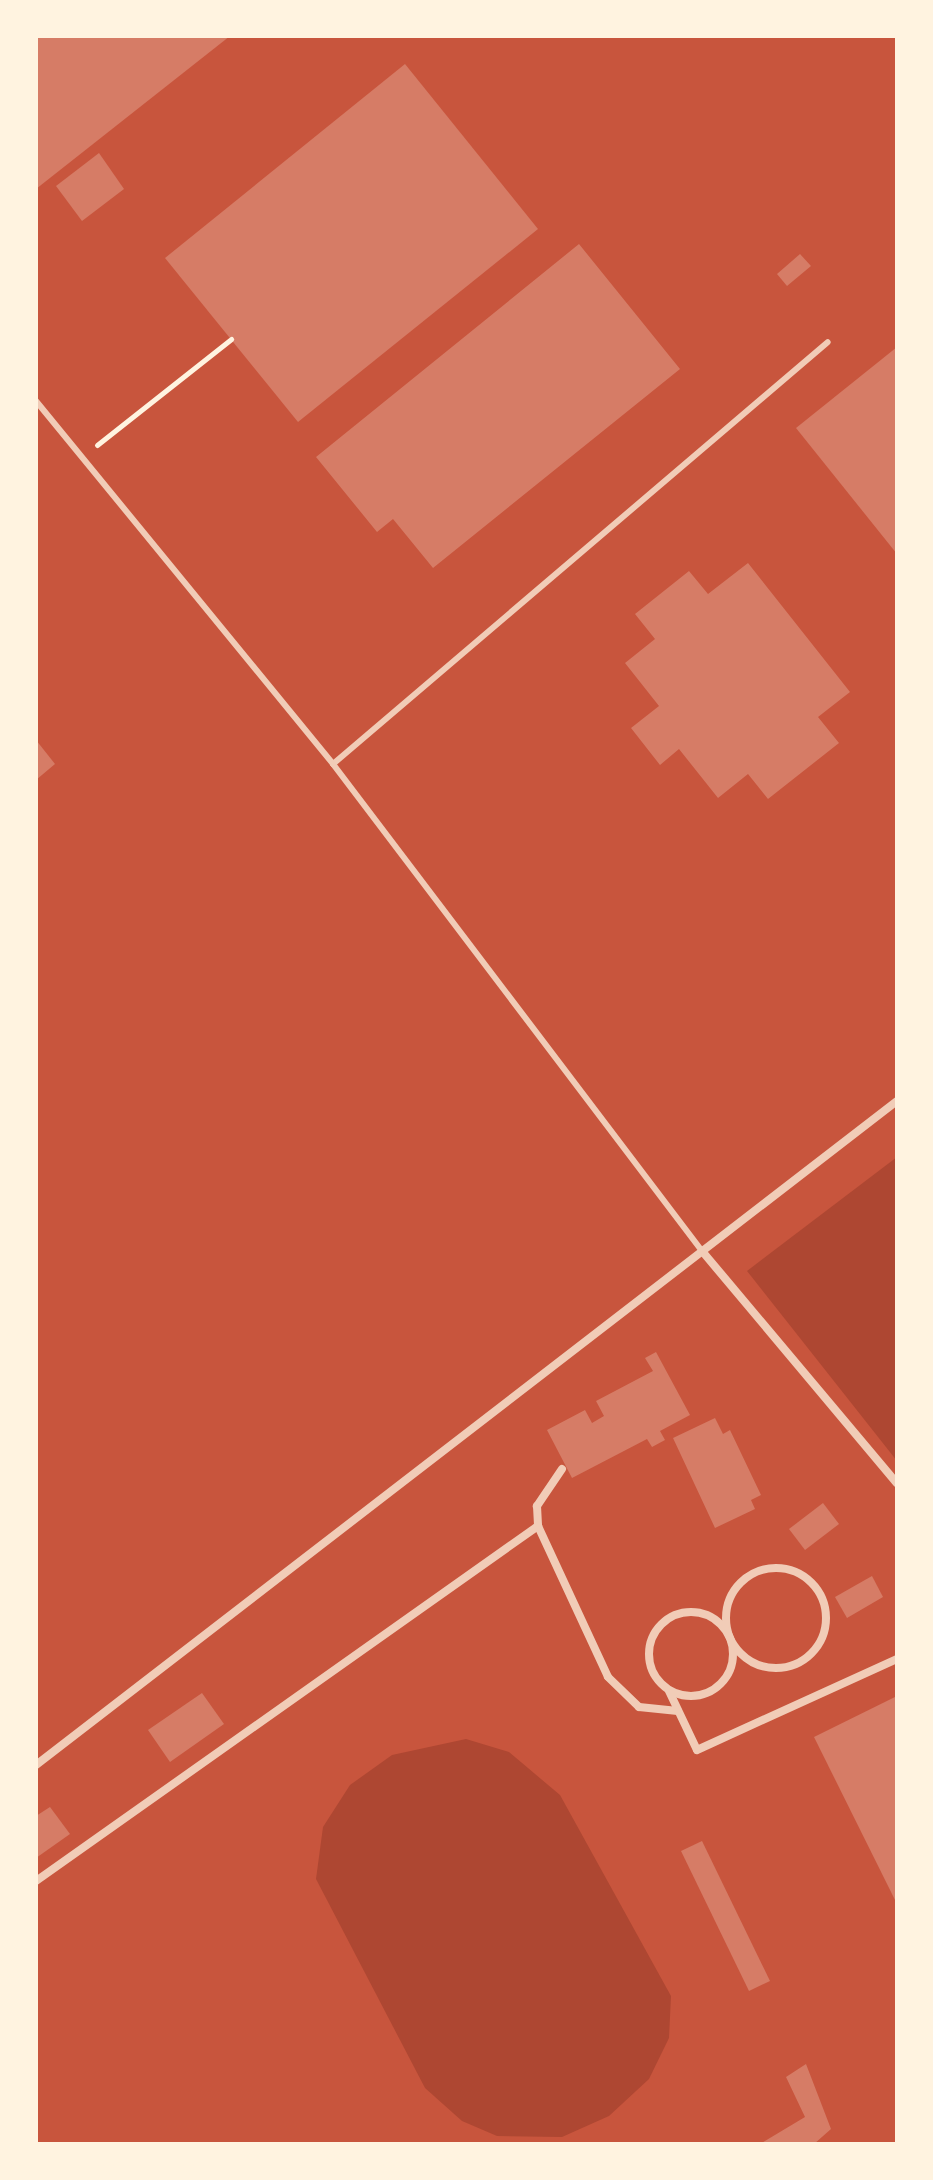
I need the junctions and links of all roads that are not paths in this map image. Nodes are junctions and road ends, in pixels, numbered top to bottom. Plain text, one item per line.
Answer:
1 (828, 342) dead end
2 (36, 401) edge
3 (333, 764) junction
4 (897, 1101) edge
5 (702, 1251) junction
6 (562, 1469) dead end
7 (897, 1483) edge
8 (538, 1526) junction
9 (732, 1643) junction
10 (897, 1659) edge
11 (669, 1691) junction
12 (678, 1711) junction
13 (36, 1765) edge
14 (36, 1881) edge

1 - 3 lane
2 - 3 lane
3 - 5 lane
4 - 5 street
5 - 7 street
5 - 13 street
6 - 8 street
8 - 12 street
8 - 14 street
9 - 9 street
9 - 11 street
9 - 11 street
10 - 12 street
11 - 12 street

